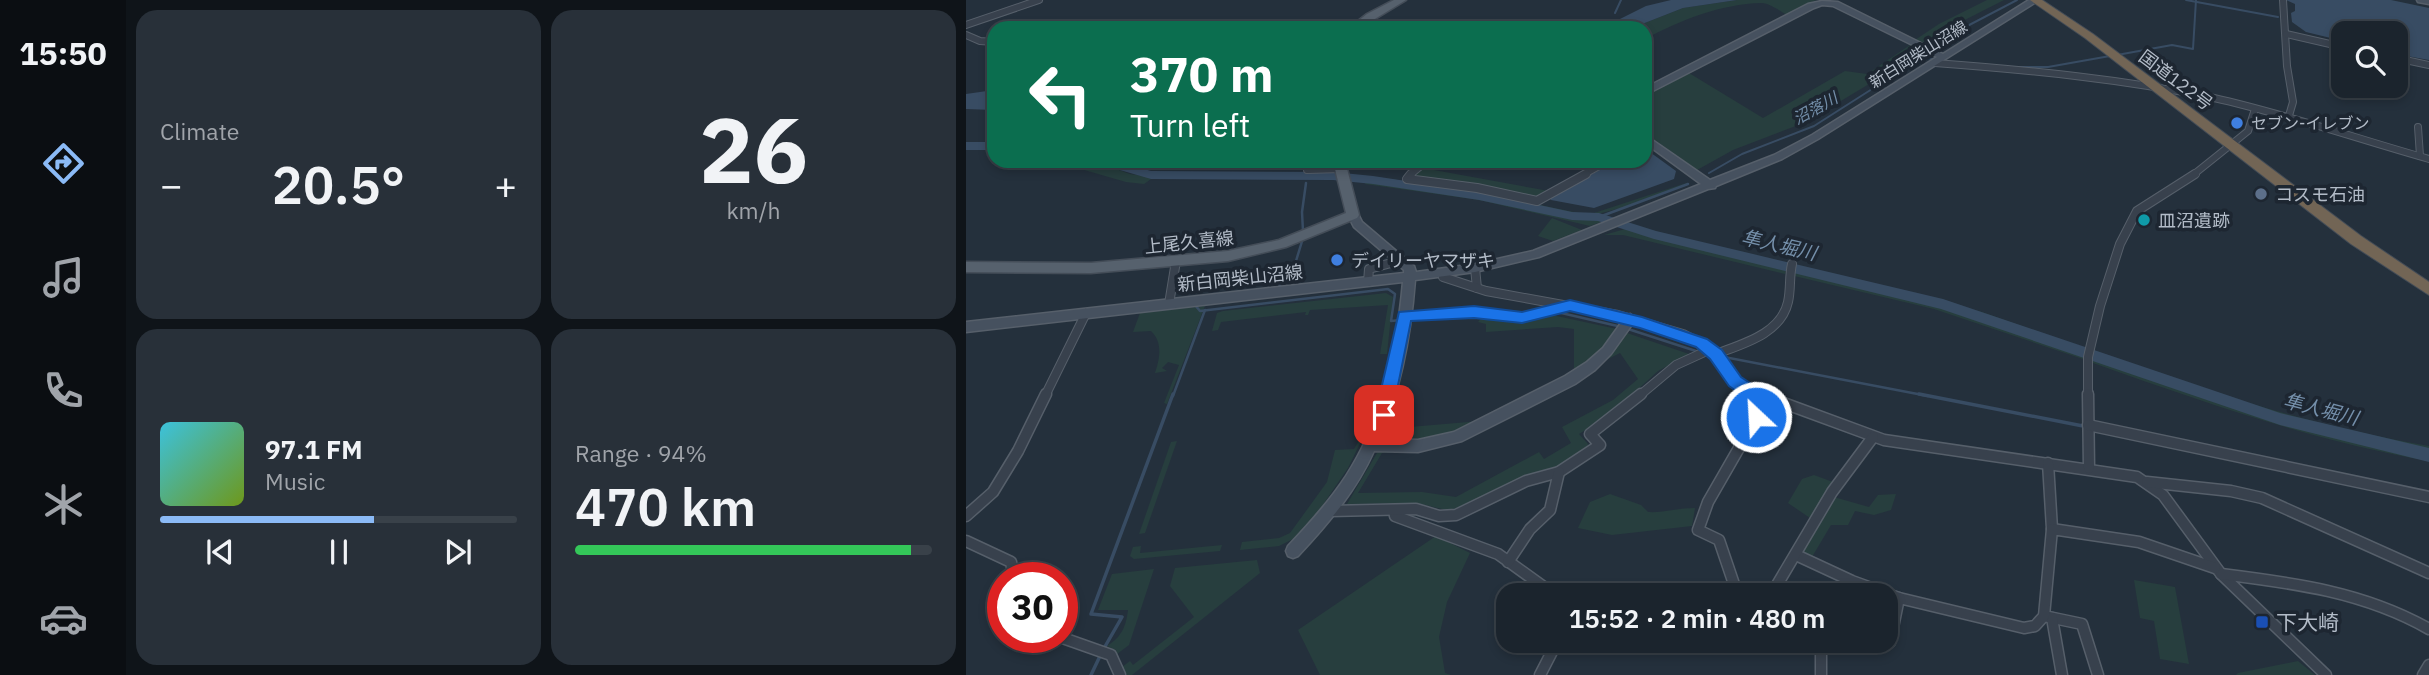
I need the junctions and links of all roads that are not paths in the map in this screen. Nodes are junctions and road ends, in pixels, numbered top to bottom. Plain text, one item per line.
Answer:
1 (1039, 0) edge
2 (1401, 0) edge
3 (2035, 0) edge
4 (2043, 0) edge
5 (2283, 0) edge
6 (2421, 0) edge
7 (2429, 2) edge
8 (1363, 21) edge
9 (966, 25) edge
10 (2286, 34) junction
11 (966, 35) edge
12 (987, 42) edge
13 (2331, 44) edge
14 (1939, 60) junction
15 (2408, 61) edge
16 (2429, 65) edge
17 (1652, 88) edge
18 (2161, 88) junction
19 (2255, 109) junction
20 (2288, 119) junction
21 (2418, 127) dead end
22 (1652, 143) edge
23 (2233, 143) junction
24 (2420, 156) junction
25 (2429, 159) edge
26 (1416, 168) edge
27 (1596, 168) edge
28 (1307, 170) dead end
29 (1342, 171) edge
30 (1711, 186) junction
31 (1353, 215) junction
32 (1402, 260) junction
33 (1177, 261) junction
34 (966, 267) edge
35 (1475, 268) junction
36 (1791, 268) dead end
37 (1410, 277) junction
38 (1443, 277) dead end
39 (1368, 282) junction
40 (2429, 282) edge
41 (1477, 288) junction
42 (2429, 289) edge
43 (1170, 304) junction
44 (1570, 305) junction
45 (1086, 313) junction
46 (1405, 316) junction
47 (1630, 319) junction
48 (966, 327) edge
49 (1713, 352) junction
50 (1750, 392) junction
51 (2088, 425) junction
52 (1874, 437) junction
53 (1372, 445) junction
54 (2048, 463) junction
55 (2089, 468) junction
56 (1559, 472) junction
57 (2147, 482) junction
58 (2429, 496) edge
59 (1394, 510) junction
60 (1330, 511) junction
61 (966, 516) edge
62 (2052, 529) junction
63 (966, 541) edge
64 (1293, 551) dead end
65 (1796, 555) junction
66 (1011, 562) edge
67 (1508, 562) junction
68 (2218, 571) junction
69 (2429, 573) edge
70 (1538, 583) edge
71 (1732, 583) edge
72 (1778, 583) edge
73 (1899, 598) junction
74 (1898, 602) edge
75 (2048, 617) junction
76 (2429, 629) edge
77 (1078, 643) edge
78 (1551, 653) edge
79 (1821, 653) edge
80 (2429, 665) edge
81 (1120, 675) edge
82 (1540, 675) edge
83 (1821, 675) edge
84 (2062, 675) edge
85 (2098, 675) edge
86 (2326, 675) edge
87 (2423, 675) edge

1 - 9 street
2 - 8 main road
3 - 14 street, 新白岡柴山沼線
3 - 18 highway, 国道122号
4 - 18 highway, 国道122号
5 - 10 street
6 - 7 street
10 - 13 street
10 - 20 street
11 - 12 street
14 - 17 street
14 - 18 street
14 - 30 street, 新白岡柴山沼線
15 - 16 street
18 - 19 street
18 - 23 highway, 国道122号
19 - 20 street
19 - 23 street
20 - 24 street
21 - 24 street
22 - 30 street
23 - 40 highway, 国道122号
23 - 42 highway, 国道122号
23 - 51 street
24 - 25 street
26 - 27 street
28 - 29 street
29 - 31 main road
30 - 35 street, 新白岡柴山沼線
31 - 32 street
31 - 33 main road, 上尾久喜線
32 - 37 street
32 - 39 street
33 - 34 main road, 上尾久喜線
33 - 43 street
35 - 37 street, 新白岡柴山沼線
35 - 41 street
36 - 49 street
37 - 39 street, 新白岡柴山沼線
37 - 46 street
38 - 41 street
39 - 43 street, 新白岡柴山沼線
41 - 44 street
43 - 45 street, 新白岡柴山沼線
44 - 46 street
44 - 47 street
45 - 48 street, 新白岡柴山沼線
45 - 61 street
46 - 53 street
47 - 49 street
47 - 53 street
49 - 50 street
49 - 56 street
50 - 52 street
50 - 71 street
51 - 55 street
51 - 58 street
52 - 54 street
52 - 65 street
53 - 60 street
54 - 55 street
54 - 62 street
55 - 57 street
56 - 59 street
56 - 67 street
57 - 68 street
57 - 69 street
59 - 60 street
59 - 67 street
60 - 64 street
62 - 68 street
62 - 75 street
63 - 66 street
65 - 72 street
65 - 73 street
67 - 70 street
68 - 76 street
68 - 86 street
73 - 74 street
73 - 75 street
75 - 84 street
75 - 85 street
77 - 81 street
78 - 82 street
79 - 83 street
80 - 87 street

